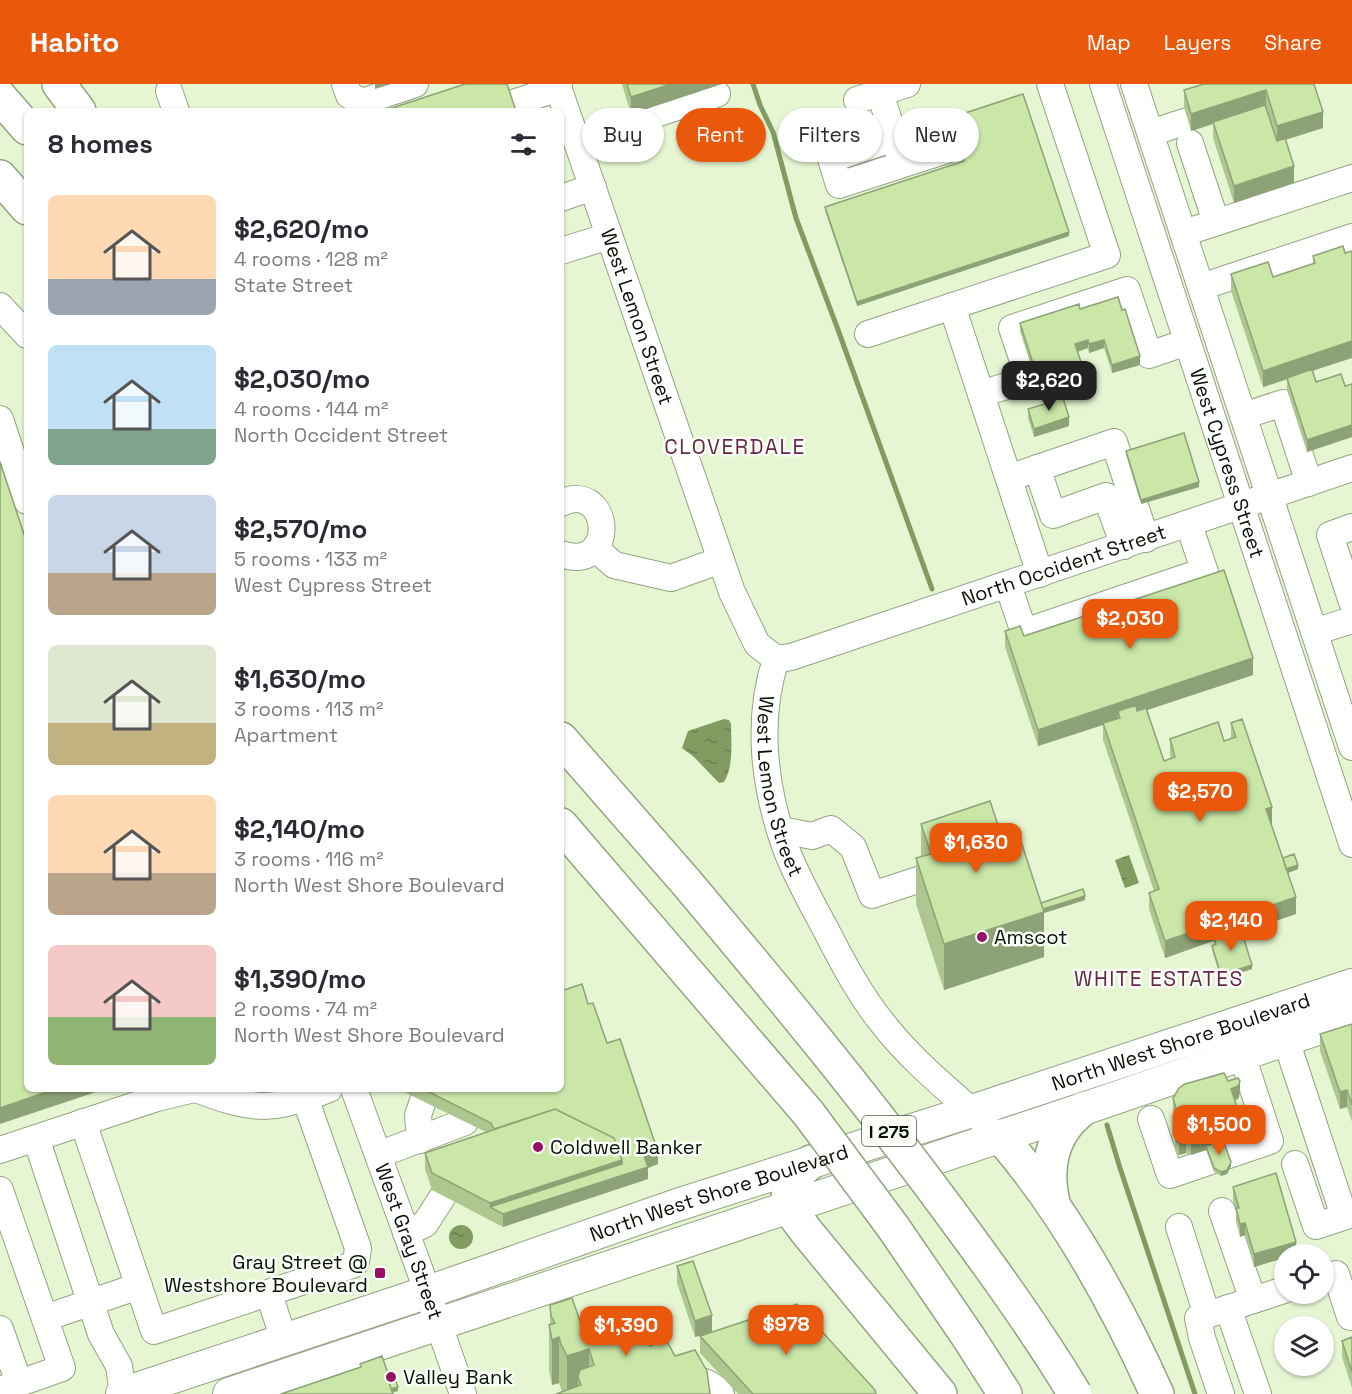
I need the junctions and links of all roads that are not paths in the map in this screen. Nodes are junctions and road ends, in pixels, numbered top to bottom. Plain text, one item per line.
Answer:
1 (59, 84) edge
2 (345, 84) edge
3 (415, 84) edge
4 (1050, 84) edge
5 (1103, 84) edge
6 (1134, 84) edge
7 (558, 86) edge
8 (889, 90) edge
9 (717, 94) dead end
10 (0, 97) edge
11 (513, 103) edge
12 (77, 108) edge
13 (563, 108) edge
14 (564, 111) edge
15 (24, 125) edge
16 (894, 130) edge
17 (1150, 133) junction
18 (570, 136) edge
19 (894, 138) edge
20 (909, 162) edge
21 (903, 164) joint
22 (0, 177) edge
23 (1352, 178) edge
24 (593, 187) junction
25 (564, 197) edge
26 (24, 205) edge
27 (1216, 222) junction
28 (1184, 233) junction
29 (609, 236) junction
30 (1352, 237) edge
31 (564, 250) edge
32 (1201, 286) junction
33 (0, 306) edge
34 (952, 306) junction
35 (24, 332) edge
36 (868, 334) dead end
37 (1187, 342) junction
38 (981, 394) junction
39 (1243, 416) junction
40 (0, 419) edge
41 (1037, 468) junction
42 (1352, 468) edge
43 (1009, 478) junction
44 (1309, 483) junction
45 (24, 492) edge
46 (1269, 497) junction
47 (564, 502) edge
48 (1242, 506) junction
49 (1189, 525) junction
50 (1352, 527) edge
51 (1135, 542) junction
52 (595, 548) junction
53 (564, 554) edge
54 (721, 560) junction
55 (1041, 574) junction
56 (1008, 585) junction
57 (1352, 602) edge
58 (1352, 620) edge
59 (1314, 632) junction
60 (776, 659) junction
61 (564, 742) edge
62 (1352, 746) edge
63 (1322, 754) junction
64 (564, 828) edge
65 (780, 830) junction
66 (812, 836) junction
67 (1352, 844) edge
68 (795, 869) junction
69 (924, 878) edge
70 (1352, 985) edge
71 (1352, 1017) edge
72 (1286, 1040) junction
73 (1242, 1055) junction
74 (182, 1092) edge
75 (204, 1092) edge
76 (321, 1092) edge
77 (359, 1092) edge
78 (305, 1098) junction
79 (423, 1101) edge
80 (1083, 1109) junction
81 (972, 1111) junction
82 (1151, 1119) dead end
83 (83, 1122) junction
84 (465, 1122) edge
85 (1000, 1136) junction
86 (36, 1138) junction
87 (427, 1144) junction
88 (0, 1150) edge
89 (378, 1155) junction
90 (811, 1162) junction
91 (1295, 1164) dead end
92 (0, 1190) edge
93 (443, 1196) edge
94 (789, 1206) junction
95 (1054, 1206) junction
96 (1222, 1211) dead end
97 (1348, 1215) edge
98 (1179, 1227) dead end
99 (406, 1233) junction
100 (1337, 1273) edge
101 (139, 1286) junction
102 (428, 1292) junction
103 (1274, 1293) edge
104 (269, 1294) junction
105 (1253, 1300) junction
106 (90, 1302) junction
107 (1211, 1314) junction
108 (1352, 1317) edge
109 (45, 1318) junction
110 (439, 1324) junction
111 (0, 1329) edge
112 (284, 1340) junction
113 (712, 1379) edge
114 (9, 1386) edge
115 (648, 1387) edge
116 (239, 1392) edge
117 (123, 1394) edge
118 (463, 1394) edge
119 (940, 1394) edge
120 (1005, 1394) edge
121 (1075, 1394) edge
122 (1157, 1394) edge
123 (1221, 1394) edge
124 (1258, 1394) edge

1 - 12 highway
2 - 3 street
4 - 34 street
5 - 37 street, West Cypress Street
6 - 17 street, West Cypress Street
7 - 11 street
7 - 13 street, West Lemon Street
8 - 16 street
9 - 18 street
10 - 15 highway
14 - 18 street, West Lemon Street
17 - 27 street
17 - 28 street, West Cypress Street
18 - 24 street, West Lemon Street
19 - 21 street
20 - 21 street
22 - 26 highway
23 - 27 street
24 - 25 street
24 - 29 street, West Lemon Street
27 - 28 street
28 - 32 street, West Cypress Street
29 - 31 street
29 - 54 street, West Lemon Street
30 - 32 street
32 - 39 street, West Cypress Street
33 - 35 street
34 - 36 street
34 - 38 street
37 - 38 street
37 - 48 street, West Cypress Street
38 - 43 street
39 - 44 street
39 - 46 street, West Cypress Street
40 - 45 street
41 - 43 street
41 - 51 street
41 - 51 street
42 - 44 street, North Occident Street
43 - 55 street
44 - 46 street, North Occident Street
46 - 48 street, North Occident Street
46 - 59 street, West Cypress Street
47 - 52 street
48 - 49 street, North Occident Street
48 - 63 street, West Cypress Street
49 - 51 street, North Occident Street
49 - 56 street
50 - 57 street
51 - 55 street, North Occident Street
52 - 53 street
52 - 54 street
54 - 60 street, West Lemon Street
55 - 56 street, North Occident Street
56 - 60 street, North Occident Street
58 - 59 street
59 - 62 street, West Cypress Street
60 - 65 street, West Lemon Street
61 - 121 highway, I 275, bridge
62 - 63 street
63 - 67 street, West Cypress Street
64 - 120 highway, I 275, bridge
65 - 66 street
65 - 68 street, West Lemon Street
66 - 68 street
66 - 69 street
68 - 81 street, West Lemon Street
70 - 81 main road, North West Shore Boulevard
71 - 72 main road, North West Shore Boulevard
72 - 73 main road, North West Shore Boulevard
72 - 97 street
73 - 80 main road, North West Shore Boulevard
73 - 82 street
74 - 83 street
75 - 78 street
76 - 78 street
77 - 89 street, West Gray Street
78 - 104 street
79 - 87 street
80 - 85 main road, North West Shore Boulevard
80 - 95 highway
81 - 85 street, West Lemon Street
81 - 90 main road, North West Shore Boulevard
83 - 86 street
83 - 101 street
84 - 87 street
85 - 94 main road, North West Shore Boulevard
85 - 95 highway
86 - 88 street
86 - 106 street
87 - 89 street
89 - 99 street, West Gray Street
90 - 94 highway
90 - 102 main road, North West Shore Boulevard
91 - 97 street
92 - 109 street
93 - 99 street
94 - 110 main road, North West Shore Boulevard
94 - 119 highway
95 - 122 highway
96 - 105 street
98 - 107 street
99 - 102 street, West Gray Street
100 - 108 street
101 - 104 street
101 - 106 street
102 - 110 street, West Gray Street
102 - 112 main road, North West Shore Boulevard
103 - 105 street
104 - 112 street
105 - 107 street
106 - 109 street
106 - 117 street
107 - 123 street
107 - 124 street
109 - 114 street
110 - 116 main road, North West Shore Boulevard
110 - 118 street, West Gray Street
111 - 114 street
112 - 117 main road, North West Shore Boulevard
113 - 115 street

